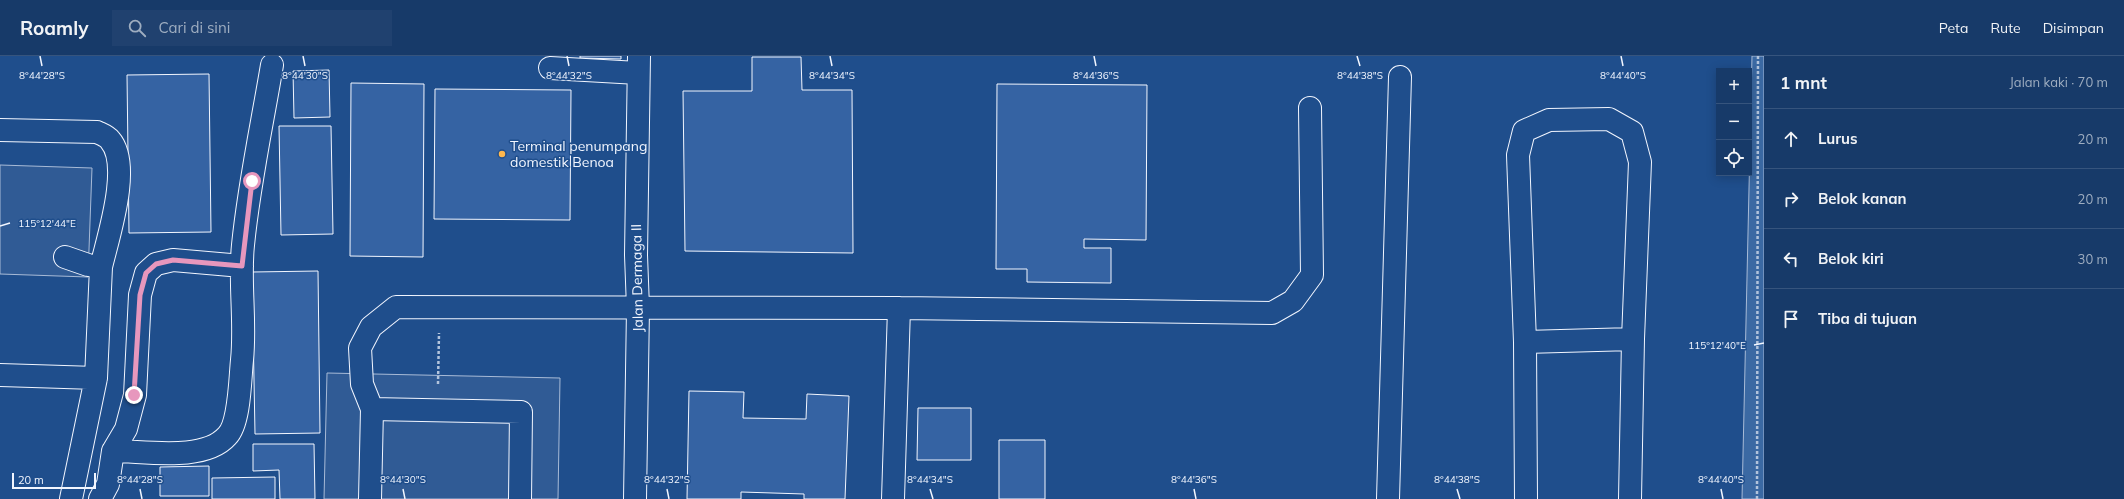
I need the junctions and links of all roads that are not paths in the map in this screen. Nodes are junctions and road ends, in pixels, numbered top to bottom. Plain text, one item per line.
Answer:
1 (272, 65) dead end
2 (638, 65) edge
3 (550, 68) dead end
4 (1400, 77) dead end
5 (1310, 108) dead end
6 (0, 130) edge
7 (65, 257) dead end
8 (102, 266) junction
9 (242, 266) junction
10 (638, 308) junction
11 (899, 308) junction
12 (1633, 339) junction
13 (1525, 342) junction
14 (0, 375) edge
15 (96, 378) junction
16 (372, 409) junction
17 (113, 451) junction
18 (71, 499) edge
19 (100, 499) edge
20 (370, 499) edge
21 (520, 499) edge
22 (635, 499) edge
23 (893, 499) edge
24 (1388, 499) edge
25 (1526, 499) edge
26 (1630, 499) edge

1 - 9 lane
2 - 3 lane
2 - 10 lane, Jalan Dermaga II
4 - 24 lane
5 - 11 lane
6 - 8 lane
7 - 8 lane
8 - 15 lane
9 - 17 lane
9 - 17 lane
10 - 11 lane
10 - 16 lane
10 - 22 lane, Jalan Dermaga II
11 - 23 lane
12 - 13 lane
12 - 13 lane
12 - 26 lane
13 - 25 lane
14 - 15 lane
15 - 18 lane
16 - 20 lane
16 - 21 lane
17 - 19 lane

